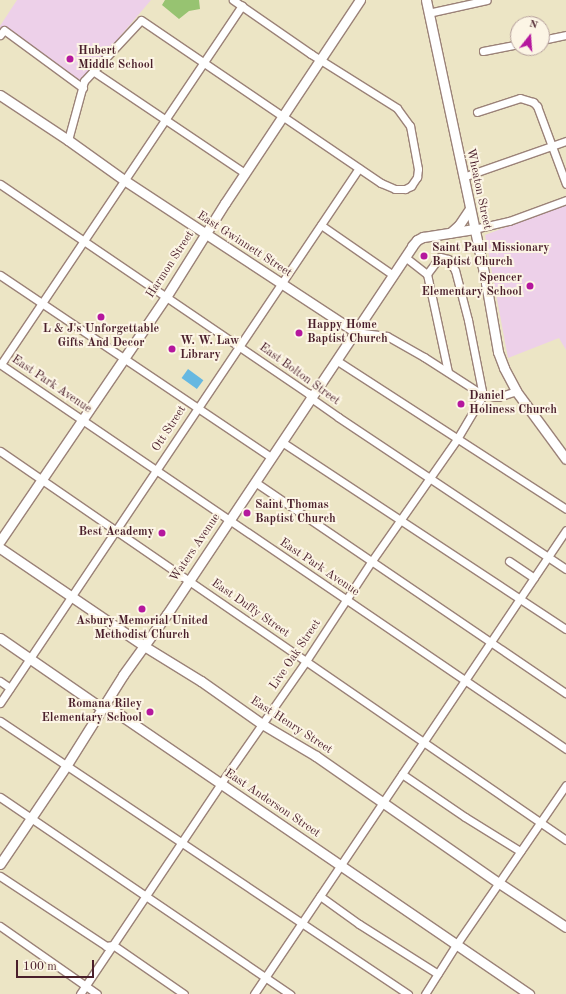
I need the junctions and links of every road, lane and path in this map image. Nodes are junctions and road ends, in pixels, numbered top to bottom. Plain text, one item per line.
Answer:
1 (233, 0) edge
2 (360, 0) edge
3 (426, 0) edge
4 (486, 0) edge
5 (242, 6) junction
6 (428, 13) junction
7 (2, 32) edge
8 (566, 35) edge
9 (550, 38) edge
10 (510, 46) edge
11 (483, 51) dead end
12 (321, 59) junction
13 (204, 63) junction
14 (94, 72) junction
15 (83, 88) junction
16 (0, 95) edge
17 (477, 112) dead end
18 (283, 116) junction
19 (166, 120) junction
20 (68, 140) junction
21 (566, 141) edge
22 (552, 145) junction
23 (359, 168) junction
24 (245, 173) junction
25 (463, 177) junction
26 (124, 180) junction
27 (0, 184) edge
28 (566, 184) edge
29 (566, 200) edge
30 (469, 210) junction
31 (321, 225) junction
32 (474, 229) junction
33 (450, 233) junction
34 (205, 234) junction
35 (84, 241) junction
36 (405, 257) junction
37 (427, 274) junction
38 (0, 275) edge
39 (393, 275) junction
40 (282, 283) junction
41 (166, 297) junction
42 (42, 303) junction
43 (355, 332) junction
44 (239, 347) junction
45 (124, 359) junction
46 (336, 360) junction
47 (0, 364) edge
48 (448, 372) junction
49 (516, 391) junction
50 (482, 394) junction
51 (311, 398) junction
52 (198, 407) junction
53 (82, 420) junction
54 (457, 439) junction
55 (282, 442) junction
56 (0, 451) edge
57 (272, 457) junction
58 (566, 459) edge
59 (156, 470) junction
60 (429, 478) junction
61 (42, 480) junction
62 (255, 482) junction
63 (566, 509) edge
64 (229, 520) junction
65 (401, 520) junction
66 (116, 530) junction
67 (566, 530) edge
68 (0, 541) edge
69 (0, 548) edge
70 (548, 557) junction
71 (509, 561) dead end
72 (371, 562) junction
73 (566, 569) edge
74 (534, 578) junction
75 (189, 581) junction
76 (72, 596) junction
77 (521, 599) junction
78 (347, 600) junction
79 (566, 629) edge
80 (0, 638) edge
81 (491, 642) junction
82 (144, 646) junction
83 (30, 659) junction
84 (306, 662) junction
85 (0, 681) edge
86 (466, 681) junction
87 (10, 688) junction
88 (566, 693) edge
89 (0, 703) edge
90 (103, 706) junction
91 (0, 721) edge
92 (262, 724) junction
93 (423, 742) junction
94 (566, 749) edge
95 (66, 766) junction
96 (402, 774) junction
97 (221, 783) junction
98 (566, 785) edge
99 (0, 797) edge
100 (383, 802) junction
101 (31, 818) junction
102 (540, 823) junction
103 (566, 840) edge
104 (182, 842) junction
105 (520, 851) junction
106 (0, 864) edge
107 (340, 864) junction
108 (0, 876) edge
109 (499, 883) junction
110 (320, 896) junction
111 (146, 897) junction
112 (302, 923) junction
113 (0, 926) edge
114 (566, 927) edge
115 (113, 945) junction
116 (456, 945) junction
117 (438, 974) junction
118 (265, 977) junction
119 (85, 986) junction
120 (80, 994) edge
121 (97, 994) edge
122 (184, 994) edge
123 (254, 994) edge
124 (290, 994) edge
125 (408, 994) edge
126 (425, 994) edge
127 (529, 994) edge

1 - 5 street
2 - 12 main road, Harmon Street
3 - 6 main road, Wheaton Street
4 - 6 street
5 - 12 street
5 - 13 street
6 - 25 main road, Wheaton Street
7 - 15 street
8 - 9 street
10 - 11 street
12 - 18 main road, Harmon Street
12 - 23 street
13 - 14 street
13 - 18 street
13 - 19 street
14 - 15 street
14 - 19 street
15 - 20 street
16 - 20 main road, East Gwinnett Street
17 - 22 street
18 - 23 street
18 - 24 main road, Harmon Street
19 - 24 street
19 - 26 street
20 - 26 main road, East Gwinnett Street
21 - 22 street
22 - 25 street
22 - 28 street
23 - 31 street, Ott Street
24 - 34 main road, Harmon Street
25 - 30 main road, Wheaton Street
26 - 34 main road, East Gwinnett Street
26 - 35 street
27 - 35 street, East Bolton Street
29 - 32 street
30 - 32 main road, Wheaton Street
30 - 33 main road
31 - 39 street
31 - 40 street, Ott Street
32 - 33 main road
32 - 49 main road, Wheaton Street
33 - 36 main road, Waters Avenue
34 - 40 main road, East Gwinnett Street
34 - 41 main road, Harmon Street
35 - 41 street, East Bolton Street
35 - 42 street
36 - 37 street
36 - 39 main road, Waters Avenue
37 - 48 street
37 - 50 street
38 - 42 street
39 - 43 main road, Waters Avenue
40 - 43 main road, East Gwinnett Street
40 - 44 street, Ott Street
41 - 44 street, East Bolton Street
41 - 45 main road, Harmon Street
42 - 45 street
42 - 47 street
43 - 46 main road, Waters Avenue
43 - 48 street
44 - 51 street, East Bolton Street
44 - 52 street, Ott Street
45 - 52 street
45 - 53 main road, Harmon Street
46 - 51 main road, Waters Avenue
46 - 54 street
47 - 53 street, East Park Avenue
48 - 50 street
49 - 50 street
49 - 58 main road, Wheaton Street
50 - 54 street, Live Oak Street
51 - 55 main road, Waters Avenue
51 - 60 street, East Bolton Street
52 - 57 street
52 - 59 street, Ott Street
53 - 59 street, East Park Avenue
53 - 61 main road, Harmon Street
54 - 60 street, Live Oak Street
54 - 63 street
55 - 57 main road, Waters Avenue
55 - 65 street
56 - 61 street, East Duffy Street
57 - 62 main road, Waters Avenue
59 - 64 street, East Park Avenue
59 - 66 street, Ott Street
60 - 65 street, Live Oak Street
60 - 70 street, East Bolton Street
61 - 66 street, East Duffy Street
61 - 68 main road, Harmon Street
62 - 64 main road, Waters Avenue
62 - 72 street
64 - 75 main road, Waters Avenue
64 - 78 street, East Park Avenue
65 - 72 street, Live Oak Street
65 - 77 street
66 - 75 street, East Duffy Street
66 - 76 street, Ott Street
67 - 70 street
69 - 76 main road, East Henry Street
70 - 73 street, East Bolton Street
70 - 74 street
71 - 74 street
72 - 78 street, Live Oak Street
72 - 81 street
74 - 77 street
75 - 82 main road, Waters Avenue
75 - 84 street, East Duffy Street
76 - 82 main road, East Henry Street
76 - 83 street, Ott Street
77 - 79 street
77 - 81 street
78 - 84 street, Live Oak Street
78 - 86 street, East Park Avenue
80 - 83 main road, East Anderson Street
81 - 86 street
81 - 88 street
82 - 90 main road, Waters Avenue
82 - 92 main road, East Henry Street
83 - 87 street, Ott Street
83 - 90 main road, East Anderson Street
84 - 92 street, Live Oak Street
84 - 93 street, East Duffy Street
85 - 87 street
86 - 93 street
86 - 94 street, East Park Avenue
87 - 89 street, Ott Street
90 - 95 main road, Waters Avenue
90 - 97 main road, East Anderson Street
91 - 95 street
92 - 97 street, Live Oak Street
92 - 100 main road, East Henry Street
93 - 96 street
93 - 102 street, East Duffy Street
95 - 101 main road, Waters Avenue
95 - 104 street
96 - 100 street
96 - 105 street
97 - 104 street, Live Oak Street
97 - 107 main road, East Anderson Street
98 - 102 street
99 - 101 street
100 - 107 street
100 - 109 main road, East Henry Street
101 - 106 main road, Waters Avenue
101 - 111 street
102 - 103 street, East Duffy Street
102 - 105 street
104 - 111 street, Live Oak Street
104 - 112 street
105 - 109 street
107 - 110 street
107 - 116 main road, East Anderson Street
108 - 115 street
109 - 114 main road, East Henry Street
109 - 116 street
110 - 112 street
110 - 117 street
111 - 115 street, Live Oak Street
111 - 118 street
112 - 118 street
112 - 125 street
113 - 119 street
115 - 119 street, Live Oak Street
115 - 122 street
116 - 117 street
116 - 127 main road, East Anderson Street
117 - 126 street
118 - 123 street
118 - 124 street
119 - 120 street, Live Oak Street
119 - 121 street

